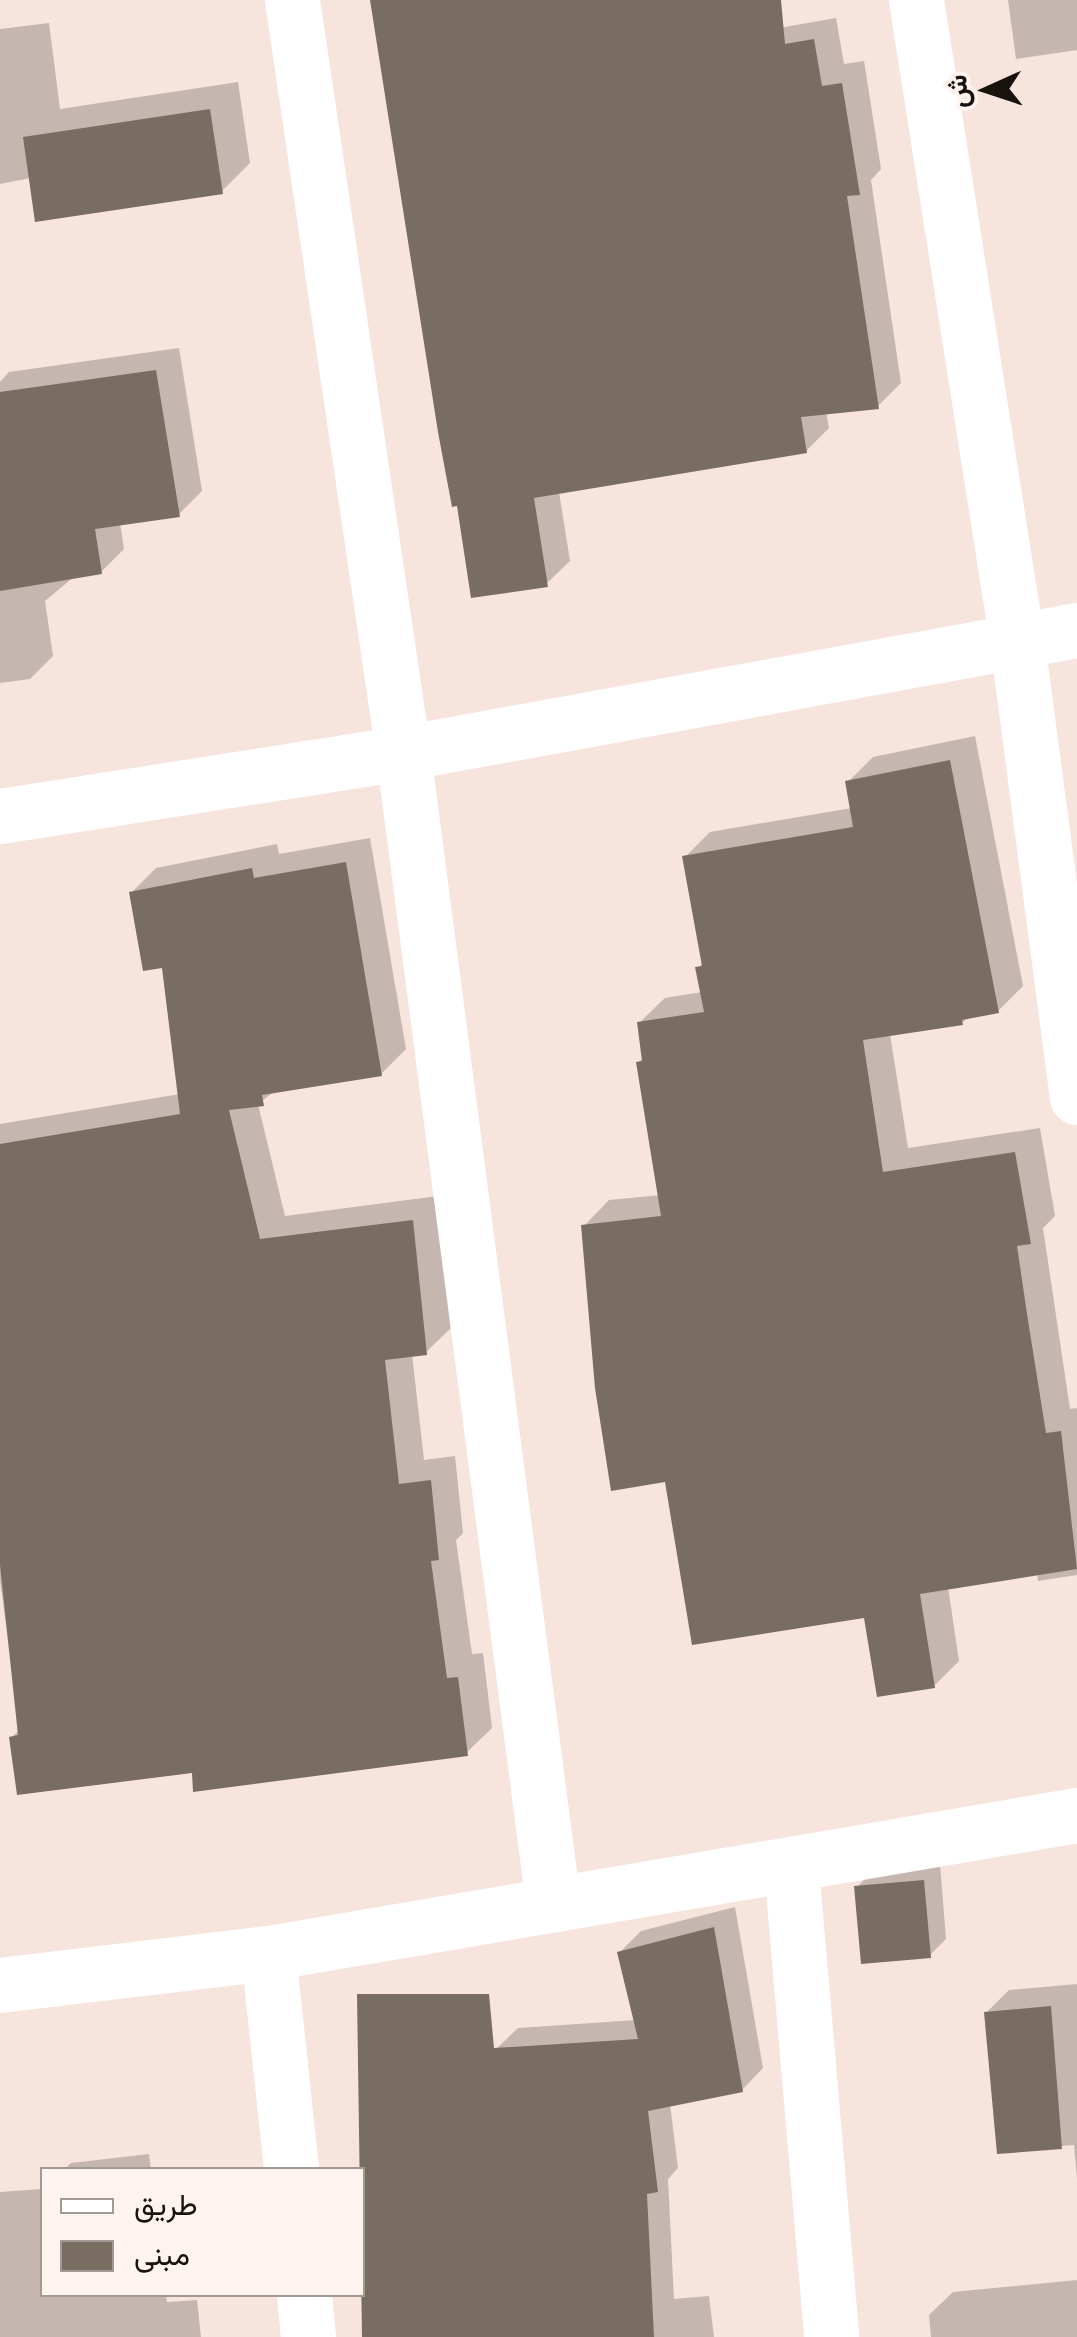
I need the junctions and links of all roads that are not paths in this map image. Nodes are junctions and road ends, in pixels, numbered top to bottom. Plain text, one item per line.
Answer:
1 (292, 0) edge
2 (916, 0) edge
3 (1077, 630) edge
4 (1017, 642) junction
5 (402, 753) junction
6 (0, 816) edge
7 (1077, 1097) edge
8 (1077, 1815) edge
9 (791, 1867) junction
10 (553, 1904) junction
11 (268, 1953) junction
12 (0, 1985) edge
13 (291, 2167) edge
14 (304, 2297) edge
15 (308, 2337) edge
16 (830, 2337) edge

1 - 5 street
2 - 4 street
3 - 4 street
4 - 5 street
4 - 7 street
5 - 6 street
5 - 10 street
8 - 9 street
9 - 10 street
9 - 16 street
10 - 11 street
11 - 12 street
11 - 13 street
14 - 15 street

